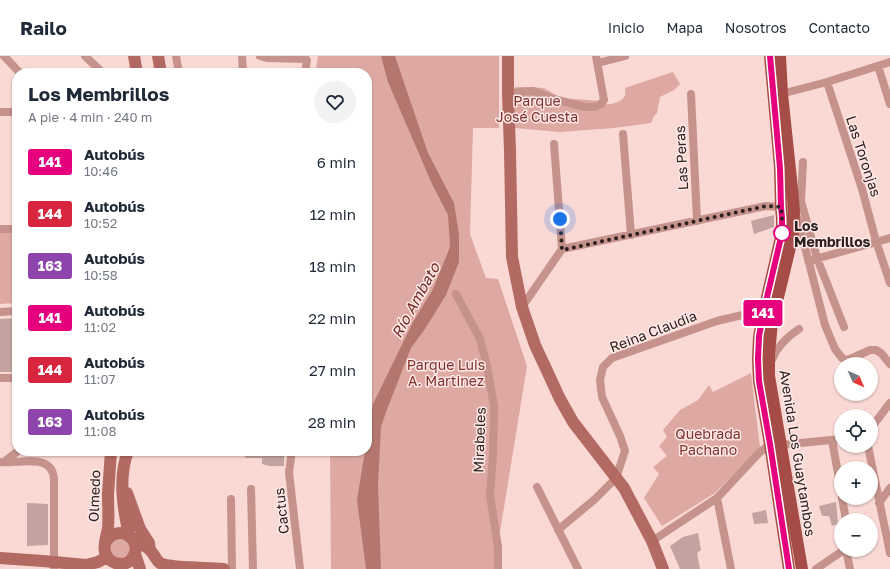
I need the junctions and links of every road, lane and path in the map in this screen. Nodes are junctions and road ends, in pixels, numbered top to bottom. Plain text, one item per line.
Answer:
1 (4, 56) edge
2 (85, 56) edge
3 (134, 56) edge
4 (158, 56) edge
5 (176, 56) edge
6 (242, 56) edge
7 (260, 56) edge
8 (508, 56) edge
9 (625, 56) edge
10 (770, 56) edge
11 (780, 56) edge
12 (597, 60) edge
13 (890, 62) edge
14 (878, 66) junction
15 (15, 68) edge
16 (98, 68) edge
17 (137, 68) edge
18 (159, 68) edge
19 (178, 68) edge
20 (243, 68) edge
21 (306, 68) edge
22 (826, 82) junction
23 (508, 93) junction
24 (691, 94) dead end
25 (778, 95) junction
26 (890, 104) edge
27 (0, 112) edge
28 (12, 112) edge
29 (623, 134) dead end
30 (554, 144) dead end
31 (803, 162) dead end
32 (781, 207) junction
33 (794, 211) junction
34 (697, 221) junction
35 (0, 229) edge
36 (12, 229) edge
37 (631, 235) junction
38 (890, 238) edge
39 (876, 241) junction
40 (562, 250) junction
41 (817, 258) junction
42 (809, 260) junction
43 (890, 283) edge
44 (456, 294) dead end
45 (522, 307) junction
46 (764, 310) junction
47 (12, 311) edge
48 (0, 312) edge
49 (844, 327) dead end
50 (799, 329) dead end
51 (890, 364) edge
52 (769, 366) junction
53 (0, 378) edge
54 (12, 378) edge
55 (890, 403) edge
56 (878, 419) edge
57 (834, 439) edge
58 (775, 445) junction
59 (869, 453) edge
60 (12, 455) edge
61 (111, 456) edge
62 (127, 456) edge
63 (290, 456) edge
64 (2, 462) edge
65 (616, 478) junction
66 (122, 484) junction
67 (537, 487) dead end
68 (890, 488) edge
69 (251, 489) dead end
70 (717, 498) junction
71 (231, 499) dead end
72 (879, 503) junction
73 (558, 530) junction
74 (131, 537) junction
75 (652, 540) junction
76 (106, 543) junction
77 (151, 551) junction
78 (135, 553) junction
79 (890, 553) edge
80 (834, 557) edge
81 (847, 557) edge
82 (0, 558) edge
83 (100, 563) edge
84 (54, 566) edge
85 (172, 566) junction
86 (157, 568) edge
87 (140, 569) edge
88 (224, 569) edge
89 (232, 569) edge
90 (253, 569) edge
91 (300, 569) edge
92 (498, 569) edge
93 (578, 569) edge
94 (663, 569) edge
95 (731, 569) edge
96 (789, 569) edge
97 (802, 569) edge
98 (816, 569) edge
99 (850, 569) edge

1 - 15 street
2 - 16 street
3 - 17 main road
4 - 18 main road
5 - 19 street
6 - 20 street
7 - 21 street
8 - 23 main road
9 - 12 street
10 - 25 main road, Avenida Los Guaytambos
11 - 25 main road, Avenida Los Guaytambos
12 - 23 street
13 - 14 street
14 - 22 street
14 - 26 street
22 - 25 street
22 - 39 street, Las Toronjas
23 - 45 main road
24 - 34 street, Las Peras
25 - 32 main road, Avenida Los Guaytambos
25 - 33 main road, Avenida Los Guaytambos
27 - 28 street
29 - 37 street
30 - 40 street
31 - 41 street
32 - 33 street
32 - 34 street
32 - 46 main road, Avenida Los Guaytambos
33 - 42 street
33 - 52 main road, Avenida Los Guaytambos
34 - 37 street
35 - 36 street
37 - 40 street
38 - 39 street
39 - 41 street
39 - 43 street, Las Toronjas
40 - 45 street
41 - 42 street
41 - 49 street
42 - 51 street
44 - 92 street, Mirabeles
45 - 65 main road
46 - 58 main road, Avenida Los Guaytambos
46 - 65 street, Reina Claudia
47 - 48 street
50 - 52 street
52 - 58 main road, Avenida Los Guaytambos
53 - 54 street
55 - 56 street
57 - 58 street
58 - 70 street
58 - 96 main road, Avenida Los Guaytambos
58 - 97 main road, Avenida Los Guaytambos
59 - 72 street
60 - 64 street
61 - 76 main road, Olmedo
62 - 66 main road
63 - 91 street, Cactus
64 - 84 street
65 - 73 street, Reina Claudia
65 - 75 main road
66 - 74 main road
66 - 77 main road
67 - 73 street
68 - 72 street
69 - 90 street
70 - 75 street
70 - 95 street
71 - 89 street
72 - 79 street
73 - 93 street
74 - 76 main road
74 - 77 main road
74 - 78 main road
75 - 94 main road
76 - 83 main road, Olmedo
77 - 85 main road
78 - 83 main road
78 - 86 main road
78 - 87 main road
80 - 98 street
81 - 99 street
82 - 84 main road
83 - 84 main road
85 - 86 main road
85 - 88 main road

